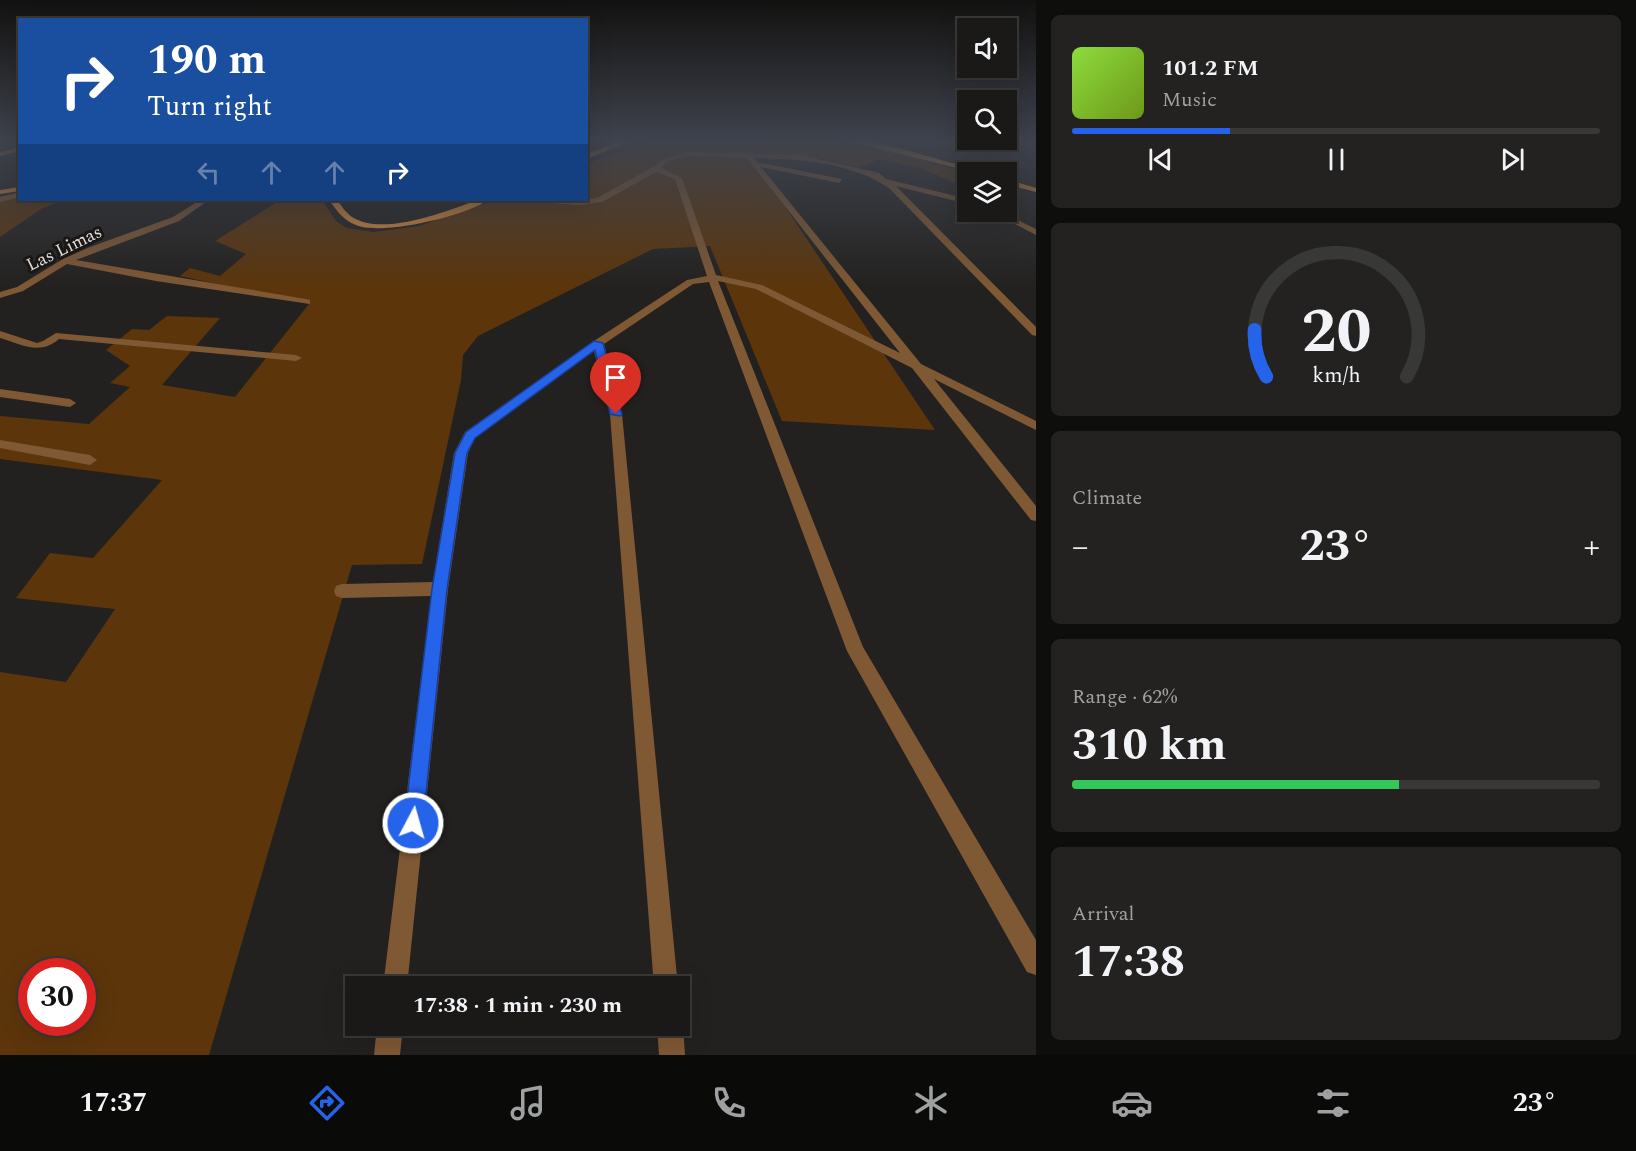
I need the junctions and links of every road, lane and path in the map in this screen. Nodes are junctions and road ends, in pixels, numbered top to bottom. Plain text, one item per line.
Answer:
1 (619, 189) edge
2 (682, 189) edge
3 (774, 189) edge
4 (892, 189) edge
5 (917, 189) edge
6 (18, 191) edge
7 (0, 192) edge
8 (18, 192) edge
9 (957, 199) edge
10 (0, 200) edge
11 (204, 201) edge
12 (334, 201) edge
13 (481, 201) edge
14 (549, 201) edge
15 (1016, 222) edge
16 (1036, 232) edge
17 (66, 261) junction
18 (712, 278) junction
19 (0, 295) edge
20 (306, 302) dead end
21 (1036, 333) edge
22 (0, 334) edge
23 (598, 343) junction
24 (296, 358) dead end
25 (915, 367) junction
26 (0, 393) edge
27 (70, 403) dead end
28 (1036, 426) edge
29 (0, 444) edge
30 (90, 460) dead end
31 (1036, 516) edge
32 (440, 589) junction
33 (342, 591) dead end
34 (1036, 963) edge
35 (396, 976) edge
36 (665, 976) edge
37 (389, 1036) edge
38 (671, 1036) edge
39 (387, 1055) edge
40 (672, 1055) edge

1 - 14 street
2 - 18 street
3 - 25 street
4 - 21 street
5 - 9 street
6 - 7 main road
8 - 10 street
11 - 17 street, Las Limas
12 - 13 main road
15 - 16 street
17 - 19 street, Las Limas
17 - 20 street
18 - 23 street
18 - 25 street
18 - 34 street
22 - 24 street
23 - 32 street
23 - 36 street
25 - 28 street
25 - 31 street
26 - 27 street
29 - 30 street
32 - 33 street
32 - 35 street
37 - 39 street
38 - 40 street

